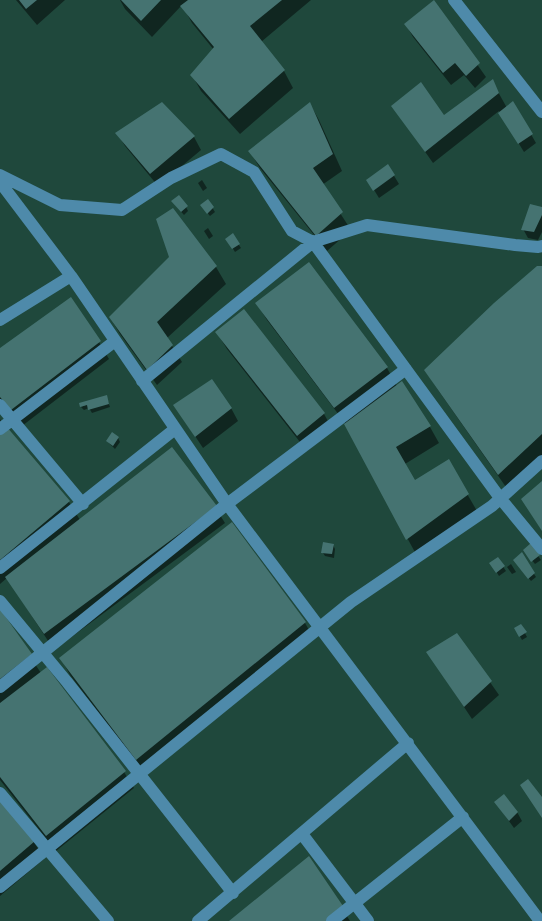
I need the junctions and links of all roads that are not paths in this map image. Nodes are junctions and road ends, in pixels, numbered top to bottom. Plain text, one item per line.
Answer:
1 (454, 0) edge
2 (542, 112) edge
3 (0, 175) edge
4 (0, 182) edge
5 (313, 242) junction
6 (542, 246) edge
7 (71, 276) junction
8 (0, 320) edge
9 (115, 341) junction
10 (406, 369) junction
11 (142, 381) junction
12 (0, 405) edge
13 (12, 420) junction
14 (0, 429) edge
15 (176, 429) junction
16 (542, 461) edge
17 (500, 498) junction
18 (83, 504) junction
19 (227, 504) junction
20 (542, 549) edge
21 (0, 568) edge
22 (0, 601) edge
23 (318, 628) junction
24 (43, 652) junction
25 (0, 687) edge
26 (408, 743) junction
27 (139, 774) junction
28 (0, 793) edge
29 (463, 817) junction
30 (302, 834) junction
31 (47, 849) junction
32 (0, 887) edge
33 (232, 893) junction
34 (354, 903) junction
35 (108, 921) edge
36 (198, 921) edge
37 (332, 921) edge
38 (368, 921) edge
39 (540, 921) edge

1 - 2 street
3 - 5 street
4 - 7 street
5 - 6 street
5 - 10 street
5 - 11 street
7 - 8 street
7 - 9 street
9 - 11 street
9 - 13 street
10 - 17 street
10 - 19 street
11 - 15 street
12 - 13 street
13 - 14 street
13 - 18 street
15 - 18 street
15 - 19 street
16 - 17 street
17 - 20 street
17 - 23 street
18 - 21 street
19 - 23 street
19 - 24 street
22 - 24 street
23 - 26 street
23 - 27 street
24 - 25 street
24 - 27 street
26 - 29 street
26 - 30 street
27 - 31 street
27 - 33 street
28 - 31 street
29 - 34 street
29 - 39 street
30 - 33 street
30 - 34 street
31 - 32 street
31 - 35 street
33 - 36 street
34 - 37 street
34 - 38 street

